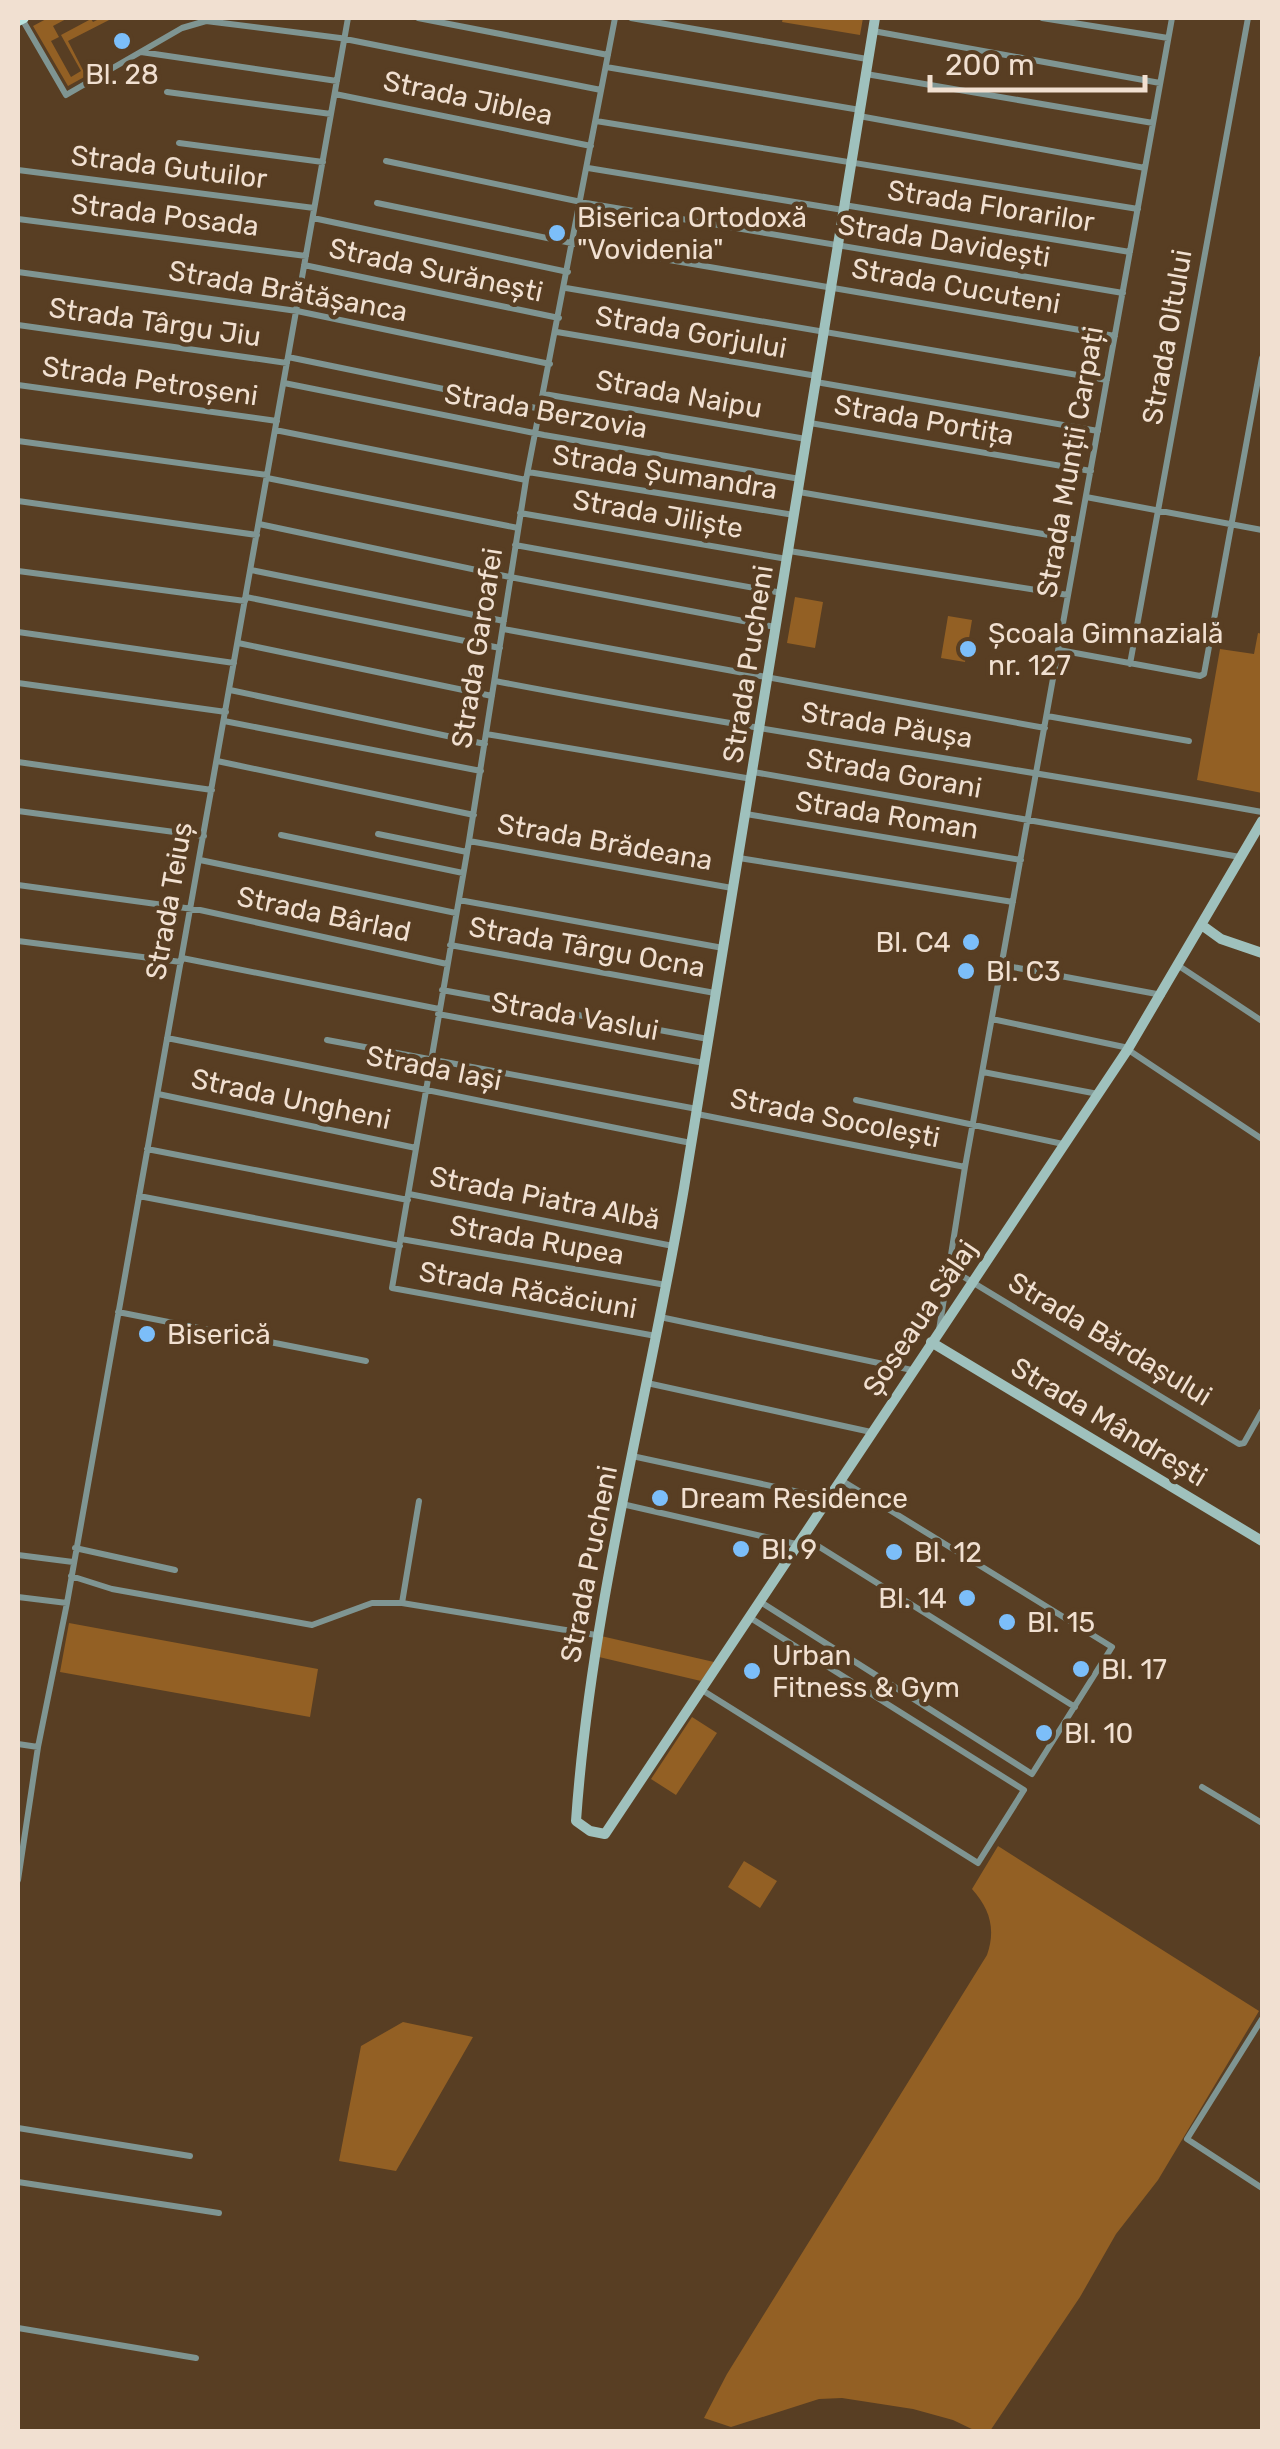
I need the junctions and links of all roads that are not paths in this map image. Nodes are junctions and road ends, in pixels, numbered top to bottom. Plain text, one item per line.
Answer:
1 (348, 18) edge
2 (418, 18) edge
3 (615, 18) edge
4 (631, 18) edge
5 (875, 18) edge
6 (1042, 18) edge
7 (1172, 18) edge
8 (1248, 18) edge
9 (21, 19) edge
10 (873, 31) junction
11 (1168, 38) junction
12 (344, 39) junction
13 (140, 52) junction
14 (608, 55) junction
15 (868, 59) junction
16 (606, 66) junction
17 (866, 74) junction
18 (337, 80) junction
19 (1160, 82) junction
20 (602, 90) junction
21 (167, 92) dead end
22 (335, 94) junction
23 (859, 113) junction
24 (331, 114) junction
25 (596, 121) junction
26 (1153, 123) junction
27 (178, 143) dead end
28 (591, 146) junction
29 (386, 161) dead end
30 (323, 162) junction
31 (851, 162) junction
32 (588, 168) junction
33 (1145, 168) junction
34 (18, 170) edge
35 (582, 202) junction
36 (377, 203) dead end
37 (314, 208) junction
38 (844, 208) junction
39 (1138, 208) junction
40 (18, 218) edge
41 (313, 218) junction
42 (574, 244) junction
43 (838, 246) junction
44 (1130, 252) junction
45 (306, 256) junction
46 (304, 266) junction
47 (18, 272) edge
48 (568, 272) junction
49 (566, 288) junction
50 (832, 288) junction
51 (1122, 293) junction
52 (297, 310) junction
53 (559, 318) junction
54 (18, 325) edge
55 (557, 332) junction
56 (825, 332) junction
57 (1115, 336) junction
58 (1262, 358) edge
59 (288, 360) junction
60 (550, 364) junction
61 (817, 379) junction
62 (1107, 380) junction
63 (284, 383) junction
64 (18, 386) edge
65 (544, 394) junction
66 (541, 410) junction
67 (810, 423) junction
68 (276, 426) junction
69 (1098, 431) junction
70 (536, 433) junction
71 (807, 439) junction
72 (18, 441) edge
73 (1091, 471) junction
74 (267, 476) junction
75 (527, 476) junction
76 (801, 479) junction
77 (799, 492) junction
78 (1086, 497) junction
79 (18, 500) edge
80 (1159, 510) junction
81 (520, 513) junction
82 (795, 516) junction
83 (259, 524) junction
84 (1232, 524) junction
85 (518, 528) junction
86 (1262, 530) edge
87 (257, 535) junction
88 (1078, 540) junction
89 (515, 546) junction
90 (788, 555) junction
91 (251, 570) junction
92 (18, 571) edge
93 (510, 577) junction
94 (782, 593) junction
95 (1068, 596) junction
96 (246, 599) junction
97 (503, 625) junction
98 (776, 627) junction
99 (18, 632) edge
100 (238, 643) junction
101 (500, 648) junction
102 (1059, 650) junction
103 (234, 663) junction
104 (1130, 664) junction
105 (768, 679) junction
106 (494, 681) junction
107 (18, 684) edge
108 (230, 690) junction
109 (492, 696) junction
110 (226, 712) junction
111 (1047, 716) junction
112 (224, 721) junction
113 (760, 728) junction
114 (1044, 728) junction
115 (486, 734) junction
116 (1189, 741) dead end
117 (485, 744) junction
118 (217, 761) junction
119 (18, 762) edge
120 (480, 771) junction
121 (1037, 772) junction
122 (752, 775) junction
123 (212, 790) junction
124 (18, 811) edge
125 (1262, 812) edge
126 (746, 814) junction
127 (474, 815) junction
128 (1028, 818) junction
129 (1262, 821) edge
130 (282, 834) dead end
131 (378, 834) dead end
132 (204, 836) junction
133 (469, 841) junction
134 (467, 852) junction
135 (738, 858) junction
136 (1242, 858) junction
137 (200, 860) junction
138 (1021, 860) junction
139 (464, 873) junction
140 (18, 885) edge
141 (732, 888) junction
142 (458, 900) junction
143 (1014, 902) junction
144 (191, 909) junction
145 (456, 913) junction
146 (1202, 926) junction
147 (18, 941) edge
148 (450, 946) junction
149 (722, 948) junction
150 (1262, 953) edge
151 (182, 960) junction
152 (447, 964) junction
153 (1002, 965) junction
154 (1179, 966) junction
155 (442, 990) junction
156 (715, 993) junction
157 (1162, 995) junction
158 (439, 1011) junction
159 (992, 1019) junction
160 (1262, 1020) edge
161 (168, 1038) junction
162 (708, 1039) junction
163 (326, 1040) dead end
164 (1128, 1049) junction
165 (431, 1059) junction
166 (704, 1063) junction
167 (983, 1072) junction
168 (426, 1090) junction
169 (157, 1094) junction
170 (1098, 1094) junction
171 (856, 1100) dead end
172 (697, 1111) junction
173 (973, 1124) junction
174 (1262, 1139) edge
175 (691, 1143) junction
176 (1064, 1144) junction
177 (416, 1148) junction
178 (147, 1149) junction
179 (965, 1167) junction
180 (139, 1196) junction
181 (408, 1197) junction
182 (400, 1243) junction
183 (674, 1246) junction
184 (949, 1268) junction
185 (972, 1282) junction
186 (666, 1285) junction
187 (392, 1288) joint
188 (118, 1312) junction
189 (660, 1317) junction
190 (939, 1330) junction
191 (656, 1336) junction
192 (931, 1342) junction
193 (366, 1361) dead end
194 (912, 1370) junction
195 (647, 1383) junction
196 (1262, 1411) edge
197 (871, 1432) junction
198 (632, 1456) junction
199 (840, 1480) junction
200 (827, 1498) junction
201 (419, 1501) dead end
202 (622, 1504) junction
203 (799, 1540) junction
204 (1262, 1541) edge
205 (75, 1548) junction
206 (18, 1555) edge
207 (72, 1562) junction
208 (175, 1570) dead end
209 (71, 1576) junction
210 (18, 1597) edge
211 (759, 1601) junction
212 (67, 1603) junction
213 (402, 1604) junction
214 (749, 1617) junction
215 (596, 1635) junction
216 (701, 1689) junction
217 (1075, 1707) junction
218 (18, 1744) edge
219 (38, 1747) junction
220 (1202, 1787) dead end
221 (18, 1790) edge
222 (30, 1791) junction
223 (1262, 1823) edge
224 (605, 1834) joint
225 (18, 1869) edge
226 (18, 1880) edge
227 (1262, 2018) edge
228 (18, 2128) edge
229 (190, 2156) dead end
230 (18, 2182) edge
231 (1262, 2188) edge
232 (220, 2214) dead end
233 (18, 2328) edge
234 (196, 2358) dead end

1 - 12 street, Strada Teiuș
2 - 14 street
3 - 14 street, Strada Garoafei
4 - 15 street
5 - 10 street, Strada Pucheni
6 - 11 street
7 - 11 street, Strada Munții Carpați
8 - 80 street, Strada Oltului
9 - 13 street
10 - 15 street, Strada Pucheni
10 - 19 street
11 - 19 street, Strada Munții Carpați
12 - 13 street
12 - 18 street, Strada Teiuș
12 - 20 street
13 - 18 street
14 - 16 street, Strada Garoafei
15 - 17 street, Strada Pucheni
16 - 20 street, Strada Garoafei
16 - 23 street
17 - 23 street, Strada Pucheni
17 - 26 street
18 - 22 street, Strada Teiuș
19 - 26 street, Strada Munții Carpați
20 - 25 street, Strada Garoafei
21 - 24 street
22 - 24 street, Strada Teiuș
22 - 28 street, Strada Jiblea
23 - 31 street, Strada Pucheni
23 - 33 street
24 - 30 street, Strada Teiuș
25 - 28 street, Strada Garoafei
25 - 31 street
26 - 33 street, Strada Munții Carpați
27 - 30 street
28 - 32 street, Strada Garoafei
29 - 35 street, Strada Davidești
30 - 37 street, Strada Teiuș
31 - 38 street, Strada Pucheni
31 - 39 street
32 - 35 street, Strada Garoafei
32 - 38 street, Strada Florarilor
33 - 39 street, Strada Munții Carpați
34 - 37 street, Strada Gutuilor
35 - 42 street, Strada Garoafei
35 - 43 street, Strada Davidești
36 - 42 street, Strada Cucuteni
37 - 41 street, Strada Teiuș
38 - 43 street, Strada Pucheni
38 - 44 street, Strada Florarilor
39 - 44 street, Strada Munții Carpați
40 - 45 street, Strada Posada
41 - 45 street, Strada Teiuș
41 - 48 street
42 - 48 street, Strada Garoafei
42 - 50 street, Strada Cucuteni
43 - 50 street, Strada Pucheni
43 - 51 street, Strada Davidești
44 - 51 street, Strada Munții Carpați
45 - 46 street, Strada Teiuș
46 - 52 street, Strada Teiuș
46 - 53 street, Strada Surănești
47 - 52 street, Strada Brătășanca
48 - 49 street, Strada Garoafei
49 - 53 street, Strada Garoafei
49 - 56 street
50 - 56 street, Strada Pucheni
50 - 57 street, Strada Cucuteni
51 - 57 street, Strada Munții Carpați
52 - 59 street, Strada Teiuș
52 - 60 street, Strada Brătășanca
53 - 55 street, Strada Garoafei
54 - 59 street, Strada Târgu Jiu
55 - 60 street, Strada Garoafei
55 - 61 street, Strada Gorjului
56 - 61 street, Strada Pucheni
56 - 62 street
57 - 62 street, Strada Munții Carpați
58 - 84 street
59 - 63 street, Strada Teiuș
59 - 66 street, Strada Târgu Jiu
60 - 65 street, Strada Garoafei
61 - 67 street, Strada Pucheni
61 - 69 street, Strada Gorjului
62 - 69 street, Strada Munții Carpați
63 - 68 street, Strada Teiuș
63 - 70 street, Strada Berzovia
64 - 68 street, Strada Petroșeni
65 - 66 street, Strada Garoafei
65 - 71 street, Strada Naipu
66 - 70 street, Strada Garoafei
67 - 71 street, Strada Pucheni
67 - 73 street, Strada Portița
68 - 74 street, Strada Teiuș
68 - 75 street, Strada Petroșeni
69 - 73 street, Strada Munții Carpați
70 - 75 street, Strada Garoafei
70 - 76 street, Strada Berzovia
71 - 76 street, Strada Pucheni
72 - 74 street
73 - 78 street, Strada Munții Carpați
74 - 83 street, Strada Teiuș
74 - 85 street
75 - 81 street, Strada Garoafei
75 - 82 street, Strada Șumandra
76 - 77 street, Strada Pucheni
77 - 82 street, Strada Pucheni
77 - 88 street
78 - 80 street
78 - 88 street, Strada Munții Carpați
79 - 87 street
80 - 84 street
80 - 104 street, Strada Oltului
81 - 85 street, Strada Garoafei
81 - 90 street, Strada Jiliște
82 - 90 street, Strada Pucheni
83 - 87 street, Strada Teiuș
83 - 93 street
84 - 86 street
84 - 104 street
85 - 89 street, Strada Garoafei
87 - 91 street, Strada Teiuș
88 - 95 street, Strada Munții Carpați
89 - 93 street, Strada Garoafei
89 - 94 street
90 - 94 street, Strada Pucheni
90 - 95 street, Strada Jiliște
91 - 96 street, Strada Teiuș
91 - 97 street
92 - 96 street
93 - 97 street, Strada Garoafei
93 - 98 street
94 - 98 street, Strada Pucheni
95 - 102 street, Strada Munții Carpați
96 - 100 street, Strada Teiuș
96 - 101 street
97 - 101 street, Strada Garoafei
97 - 105 street
98 - 105 street, Strada Pucheni
99 - 103 street
100 - 103 street, Strada Teiuș
100 - 109 street
101 - 106 street, Strada Garoafei
102 - 104 street
102 - 111 street, Strada Munții Carpați
103 - 108 street, Strada Teiuș
105 - 113 street, Strada Pucheni
105 - 114 street
106 - 109 street, Strada Garoafei
106 - 113 street, Strada Păușa
107 - 110 street
108 - 110 street, Strada Teiuș
108 - 117 street
109 - 115 street, Strada Garoafei
110 - 112 street, Strada Teiuș
111 - 114 street, Strada Munții Carpați
111 - 116 street
112 - 118 street, Strada Teiuș
112 - 120 street
113 - 121 street, Strada Păușa
113 - 122 street, Strada Pucheni
114 - 121 street, Strada Munții Carpați
115 - 117 street, Strada Garoafei
115 - 122 street, Strada Gorani
117 - 120 street, Strada Garoafei
118 - 123 street, Strada Teiuș
118 - 127 street
119 - 123 street
120 - 127 street, Strada Garoafei
121 - 125 street, Strada Păușa
121 - 128 street, Strada Munții Carpați
122 - 126 street, Strada Pucheni
122 - 128 street, Strada Gorani
123 - 132 street, Strada Teiuș
124 - 132 street
126 - 135 street, Strada Pucheni
126 - 138 street, Strada Roman
127 - 133 street, Strada Garoafei
128 - 136 street, Strada Gorani
128 - 138 street, Strada Munții Carpați
129 - 136 street, Șoseaua Sălaj
130 - 139 street
131 - 134 street
132 - 137 street, Strada Teiuș
133 - 134 street, Strada Garoafei
133 - 141 street, Strada Brădeana
134 - 139 street, Strada Garoafei
135 - 141 street, Strada Pucheni
135 - 143 street
136 - 146 street, Șoseaua Sălaj
137 - 144 street, Strada Teiuș
137 - 145 street
138 - 143 street, Strada Munții Carpați
139 - 142 street, Strada Garoafei
140 - 144 street, Strada Bârlad
141 - 149 street, Strada Pucheni
142 - 145 street, Strada Garoafei
142 - 149 street
143 - 153 street, Strada Munții Carpați
144 - 151 street, Strada Teiuș
144 - 152 street, Strada Bârlad
145 - 148 street, Strada Garoafei
146 - 150 street
146 - 154 street, Șoseaua Sălaj
147 - 151 street, Strada Vaslui
148 - 152 street, Strada Garoafei
148 - 156 street, Strada Târgu Ocna
149 - 156 street, Strada Pucheni
151 - 158 street, Strada Vaslui
151 - 161 street, Strada Teiuș
152 - 155 street, Strada Garoafei
153 - 157 street
153 - 159 street, Strada Munții Carpați
154 - 157 street, Șoseaua Sălaj
154 - 160 street
155 - 158 street, Strada Garoafei
155 - 162 street
156 - 162 street, Strada Pucheni
157 - 164 street, Șoseaua Sălaj
158 - 165 street, Strada Garoafei
158 - 166 street, Strada Vaslui
159 - 164 street
159 - 167 street, Strada Munții Carpați
161 - 168 street, Strada Iași
161 - 169 street, Strada Teiuș
162 - 166 street, Strada Pucheni
163 - 165 street, Strada Socolești
164 - 170 street, Șoseaua Sălaj
164 - 174 street
165 - 168 street, Strada Garoafei
165 - 172 street, Strada Socolești
166 - 172 street, Strada Pucheni
167 - 170 street
167 - 173 street, Strada Munții Carpați
168 - 175 street, Strada Iași
168 - 177 street, Strada Garoafei
169 - 177 street, Strada Ungheni
169 - 178 street, Strada Teiuș
170 - 176 street, Șoseaua Sălaj
171 - 173 street
172 - 175 street, Strada Pucheni
172 - 179 street, Strada Socolești
173 - 176 street
173 - 179 street, Strada Munții Carpați
175 - 183 street, Strada Pucheni
176 - 185 street, Șoseaua Sălaj
177 - 181 street, Strada Garoafei
178 - 180 street, Strada Teiuș
178 - 181 street, Strada Piatra Albă
179 - 184 street, Strada Munții Carpați
180 - 182 street, Strada Rupea
180 - 188 street, Strada Teiuș
181 - 182 street, Strada Garoafei
181 - 183 street, Strada Piatra Albă
182 - 186 street, Strada Rupea
182 - 187 street, Strada Garoafei
183 - 186 street, Strada Pucheni
184 - 185 street
184 - 190 street, Strada Munții Carpați
185 - 190 street, Șoseaua Sălaj
185 - 196 street, Strada Bărdașului
186 - 189 street, Strada Pucheni
187 - 191 street, Strada Răcăciuni
188 - 193 street
188 - 205 street, Strada Teiuș
189 - 191 street, Strada Pucheni
189 - 194 street
190 - 192 street, Șoseaua Sălaj
191 - 195 street, Strada Pucheni
192 - 194 street, Șoseaua Sălaj
192 - 204 street, Strada Mândrești
194 - 197 street, Șoseaua Sălaj
195 - 197 street
195 - 198 street, Strada Pucheni
197 - 199 street, Șoseaua Sălaj
198 - 200 street
198 - 202 street, Strada Pucheni
199 - 200 street, Șoseaua Sălaj
199 - 217 street
200 - 203 street, Șoseaua Sălaj
201 - 213 street
202 - 203 street
202 - 215 street, Strada Pucheni
203 - 211 street, Șoseaua Sălaj
203 - 217 street
205 - 207 street, Strada Teiuș
205 - 208 street
206 - 207 street
207 - 209 street, Strada Teiuș
209 - 212 street, Strada Teiuș
209 - 213 street
210 - 212 street
211 - 214 street, Șoseaua Sălaj
211 - 217 street
212 - 219 street, Strada Teiuș
213 - 215 street
214 - 216 street, Șoseaua Sălaj
214 - 216 street
215 - 224 street, Strada Pucheni
216 - 224 street, Șoseaua Sălaj
218 - 219 street
219 - 222 street, Strada Teiuș
220 - 223 street
221 - 222 street
222 - 225 street, Strada Teiuș
225 - 226 street, Strada Teiuș
227 - 231 street
228 - 229 street
230 - 232 street
233 - 234 street

